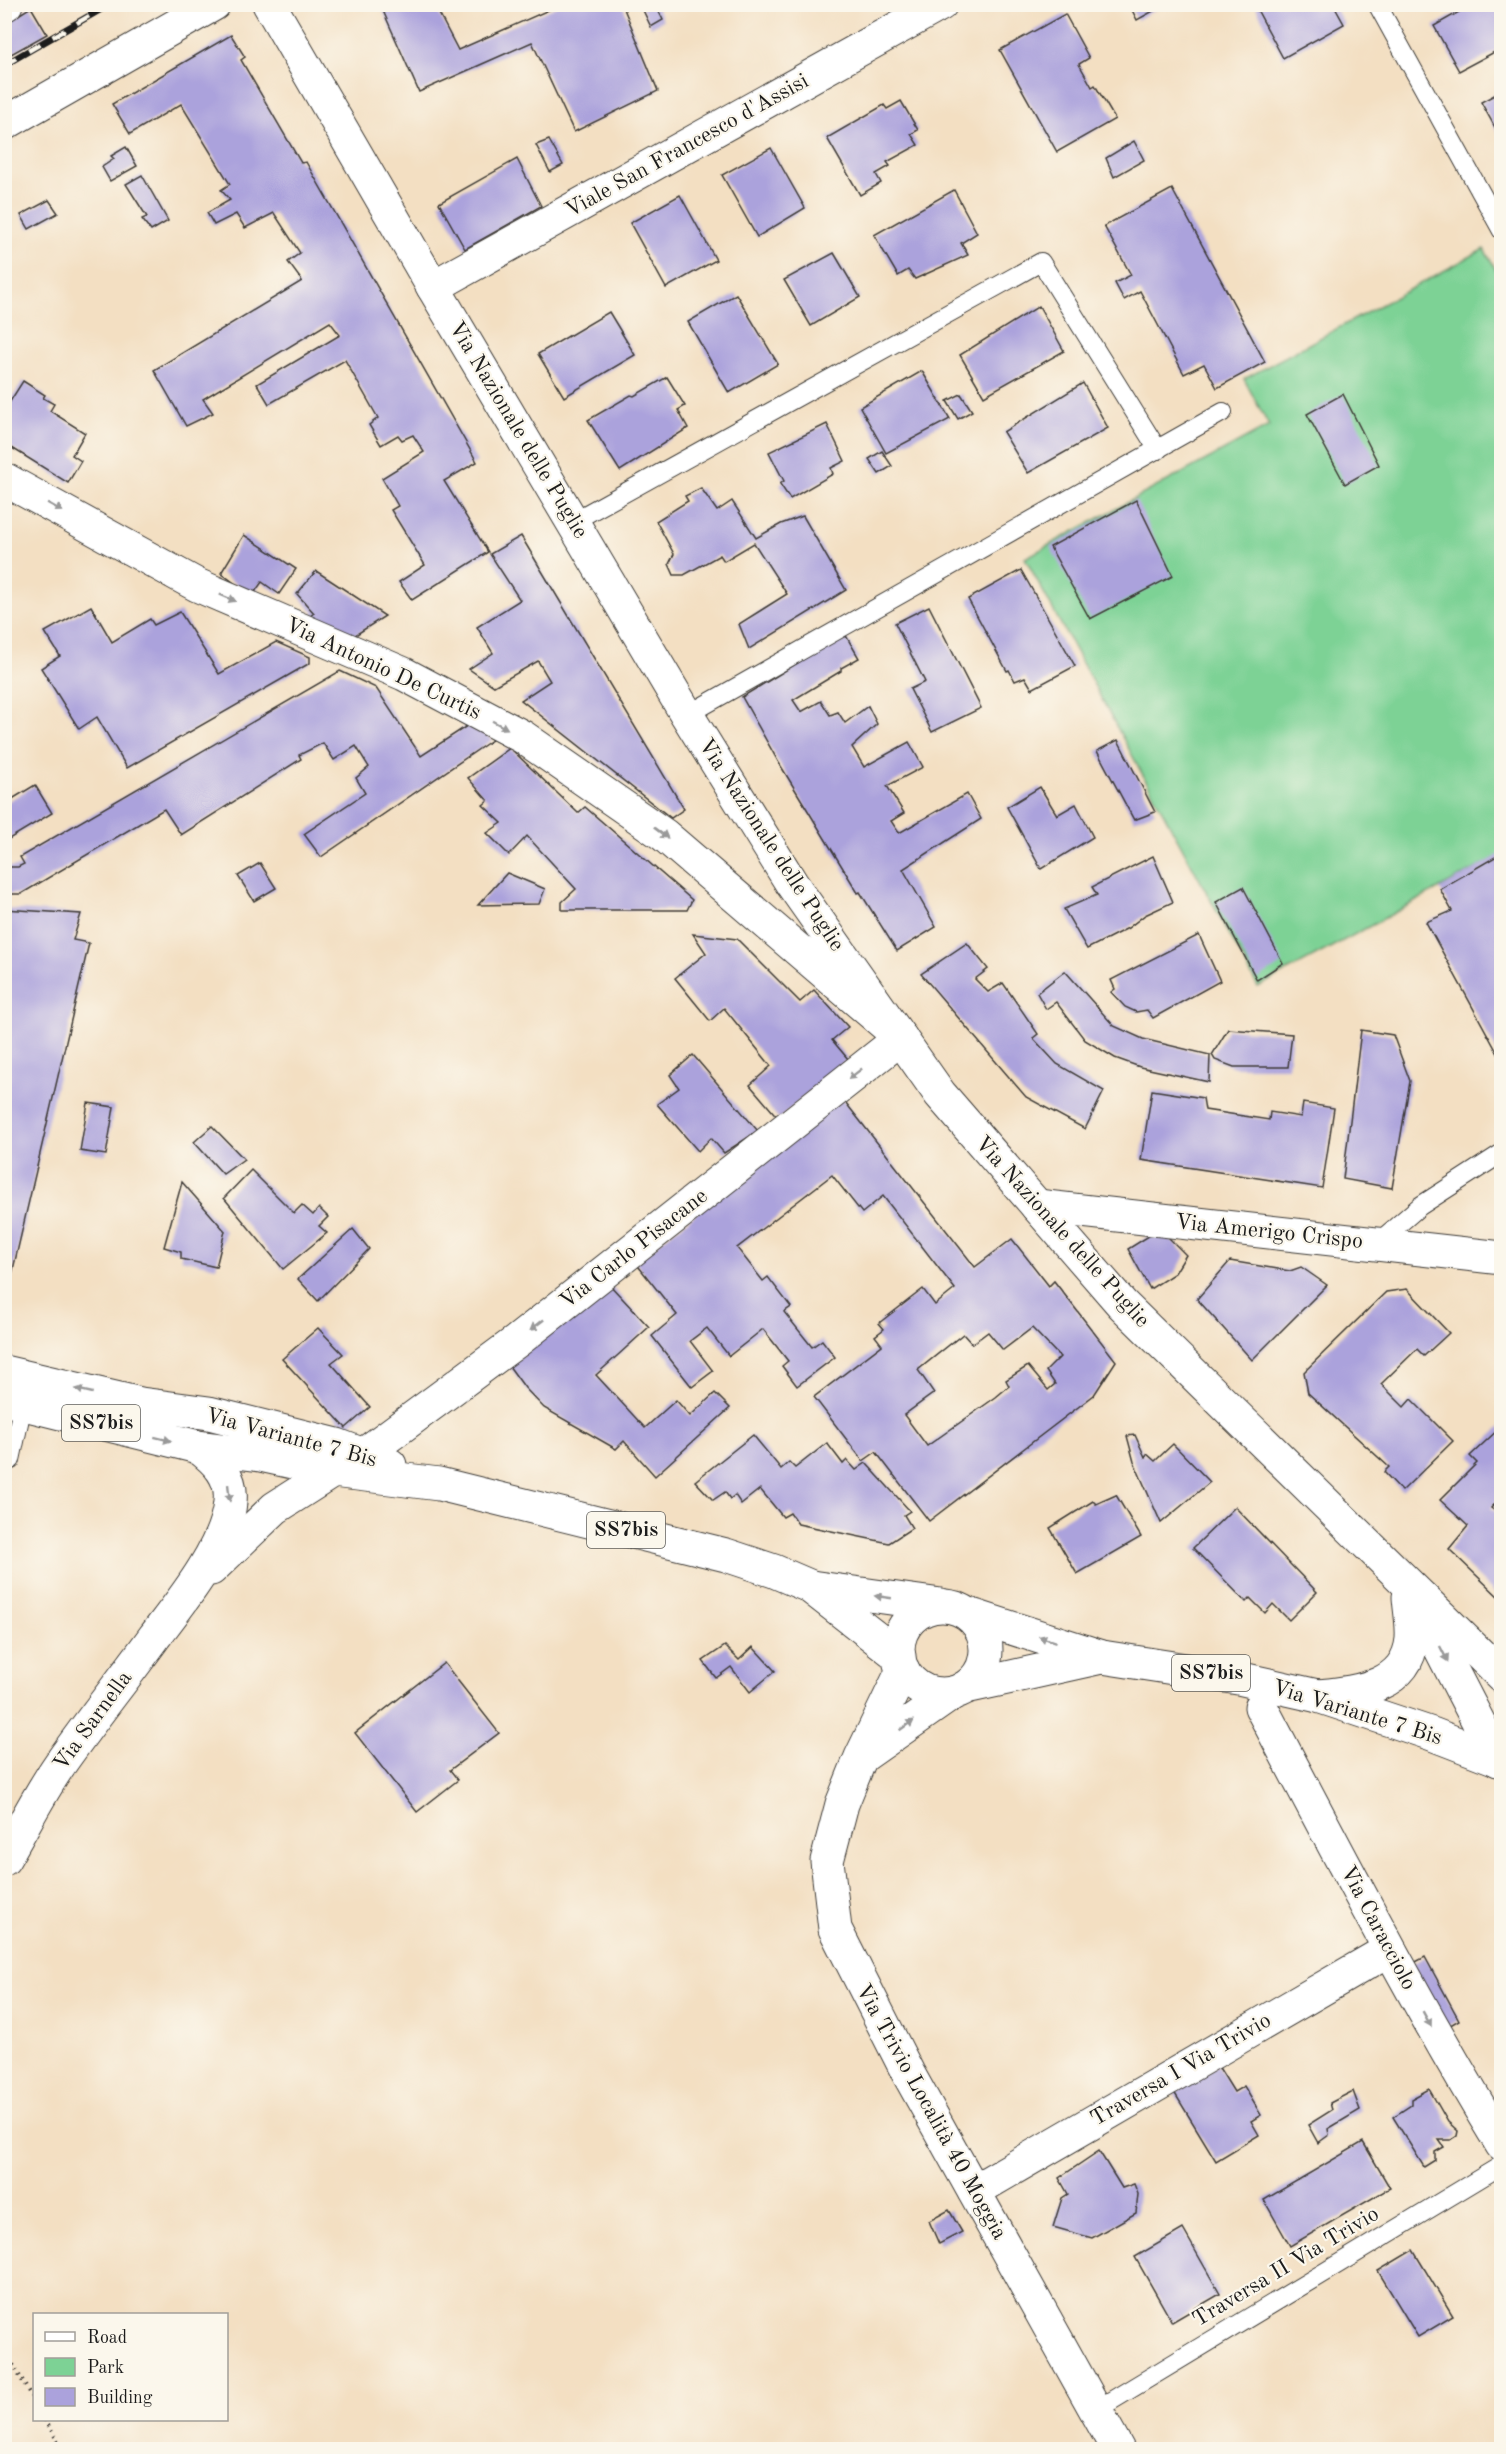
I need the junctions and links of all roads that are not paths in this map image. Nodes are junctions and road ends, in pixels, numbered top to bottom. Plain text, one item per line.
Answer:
1 (214, 4) edge
2 (269, 4) edge
3 (941, 4) edge
4 (1377, 4) edge
5 (4, 124) edge
6 (1502, 231) edge
7 (433, 287) junction
8 (1223, 412) dead end
9 (1158, 450) junction
10 (4, 479) edge
11 (572, 522) junction
12 (687, 715) junction
13 (901, 1038) junction
14 (1502, 1153) edge
15 (1037, 1206) junction
16 (1376, 1244) junction
17 (1502, 1258) edge
18 (4, 1372) edge
19 (14, 1402) edge
20 (141, 1404) junction
21 (198, 1447) junction
22 (260, 1455) junction
23 (363, 1455) junction
24 (6, 1460) edge
25 (333, 1471) junction
26 (439, 1484) junction
27 (274, 1508) junction
28 (1407, 1583) junction
29 (809, 1586) junction
30 (191, 1589) junction
31 (955, 1610) junction
32 (1102, 1657) junction
33 (901, 1663) junction
34 (1502, 1676) edge
35 (959, 1690) junction
36 (1318, 1696) junction
37 (1261, 1707) dead end
38 (861, 1757) junction
39 (1500, 1760) edge
40 (4, 1859) edge
41 (1389, 1950) junction
42 (1502, 2145) edge
43 (1502, 2165) edge
44 (974, 2191) junction
45 (1096, 2410) junction
46 (1118, 2450) edge

1 - 5 street
2 - 7 street, Via Nazionale delle Puglie
3 - 7 street, Viale San Francesco d'Assisi
4 - 6 lane
7 - 11 street, Via Nazionale delle Puglie
8 - 9 lane
9 - 11 lane
9 - 12 lane
10 -> 13 street, Via Antonio De Curtis
11 - 12 street, Via Nazionale delle Puglie
12 - 13 street, Via Nazionale delle Puglie
13 - 15 street, Via Nazionale delle Puglie
13 -> 23 street, Via Carlo Pisacane
14 - 16 lane
15 - 16 street, Via Amerigo Crispo
15 - 28 street, Via Nazionale delle Puglie
16 - 17 street, Via Amerigo Crispo
20 -> 18 street, Via Variante 7 Bis / SS7bis
19 -> 21 street, Via Variante 7 Bis / SS7bis
19 - 24 lane
20 - 22 street, Via Variante 7 Bis / SS7bis
20 - 23 street, Via Variante 7 Bis / SS7bis
21 - 22 street, Via Variante 7 Bis / SS7bis
21 -> 30 street
22 - 25 street, Via Variante 7 Bis / SS7bis
22 - 27 street
23 - 26 street, Via Variante 7 Bis / SS7bis
25 - 26 street, Via Variante 7 Bis / SS7bis
25 - 27 street
26 - 29 street, Via Variante 7 Bis / SS7bis
27 - 30 street
28 - 34 street, Via Nazionale delle Puglie
28 - 36 street
28 -> 39 street, Via Nazionale delle Puglie
31 -> 29 street, Via Variante 7 Bis / SS7bis
29 - 33 street, Via Variante 7 Bis / SS7bis
30 - 40 street, Via Sarnella
32 -> 31 street, Via Variante 7 Bis / SS7bis
31 - 33 street
31 - 35 street
32 - 35 street, Via Variante 7 Bis / SS7bis
32 - 36 street, Via Variante 7 Bis / SS7bis
33 - 35 street, SS7bis
33 - 38 street, Via Trivio Località 40 Moggia
38 -> 35 street
36 - 39 street, Via Variante 7 Bis / SS7bis
37 - 41 street, Via Caracciolo
38 - 44 street, Via Trivio Località 40 Moggia
41 -> 42 street, Via Caracciolo
41 - 44 street, Traversa I Via Trivio
43 - 45 lane, Traversa II Via Trivio
44 - 45 street, Via Trivio Località 40 Moggia
45 - 46 street, Via Trivio Località 40 Moggia

